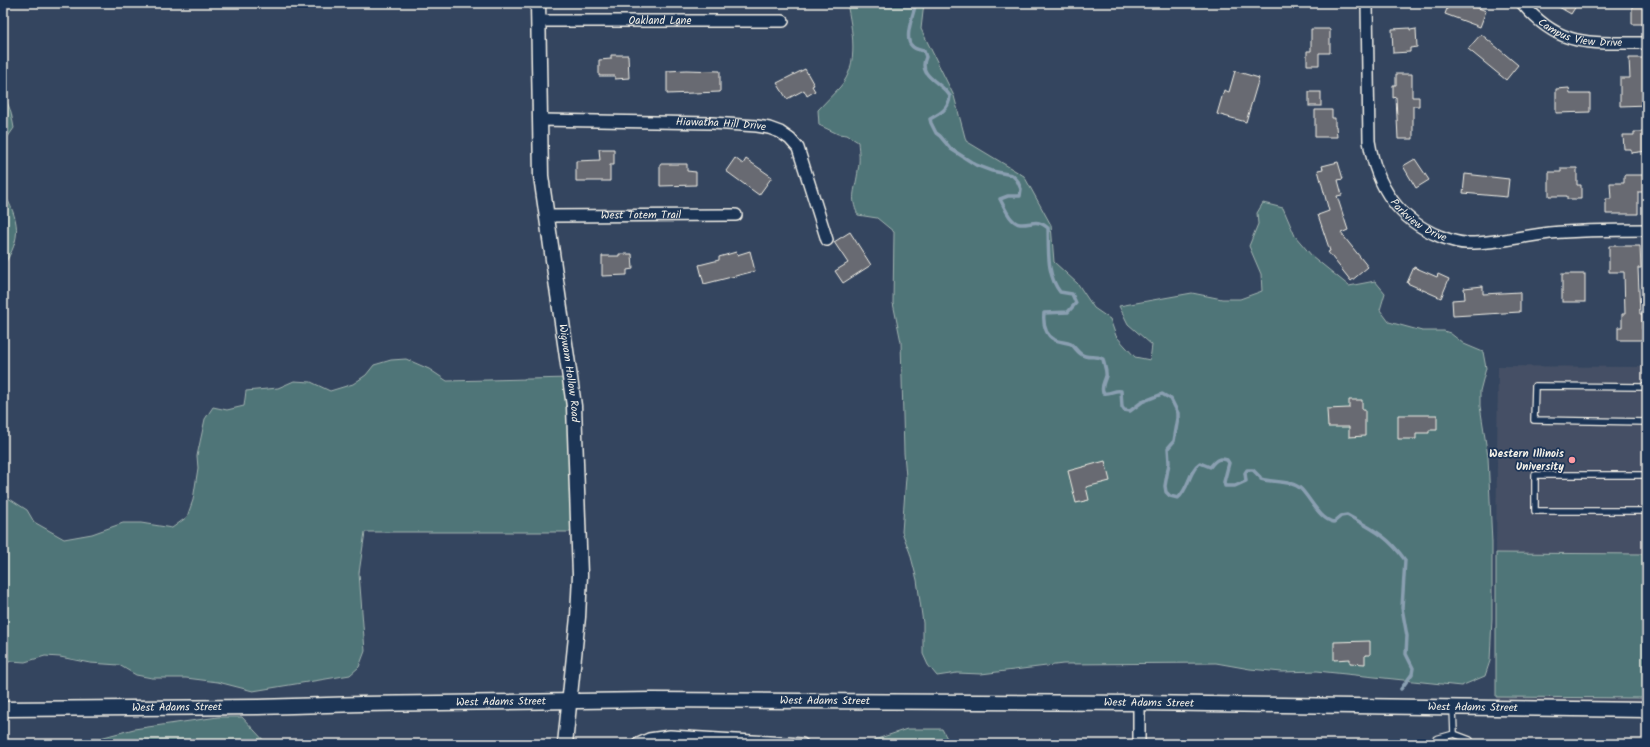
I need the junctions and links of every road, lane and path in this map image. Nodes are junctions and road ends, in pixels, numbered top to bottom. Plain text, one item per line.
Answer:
1 (538, 3) edge
2 (1367, 3) edge
3 (1522, 3) edge
4 (538, 21) junction
5 (783, 21) dead end
6 (1647, 43) edge
7 (540, 120) junction
8 (736, 215) dead end
9 (546, 216) junction
10 (1647, 230) edge
11 (827, 240) dead end
12 (1647, 387) edge
13 (1647, 422) edge
14 (1647, 475) edge
15 (1647, 511) edge
16 (569, 702) junction
17 (1139, 703) junction
18 (1453, 707) junction
19 (3, 709) edge
20 (1647, 710) edge
21 (1454, 734) junction
22 (565, 744) edge
23 (638, 744) edge
24 (802, 744) edge
25 (1139, 744) edge
26 (1436, 744) edge
27 (1470, 744) edge

1 - 4 street, Wigwam Hollow Road
2 - 10 street, Parkview Drive
3 - 6 street, Campus View Drive
4 - 5 street, Oakland Lane
4 - 7 street, Wigwam Hollow Road
7 - 9 street, Wigwam Hollow Road
7 - 11 street, Hiawatha Hill Drive
8 - 9 street, West Totem Trail
9 - 16 street, Wigwam Hollow Road
12 - 13 lane
14 - 15 lane
16 - 17 street, West Adams Street
16 - 19 street, West Adams Street
16 - 22 street, Wigwam Hollow Road
17 - 18 street, West Adams Street
17 - 25 street
18 - 20 street, West Adams Street
18 - 21 lane
21 - 26 lane
21 - 27 lane
23 - 24 street

